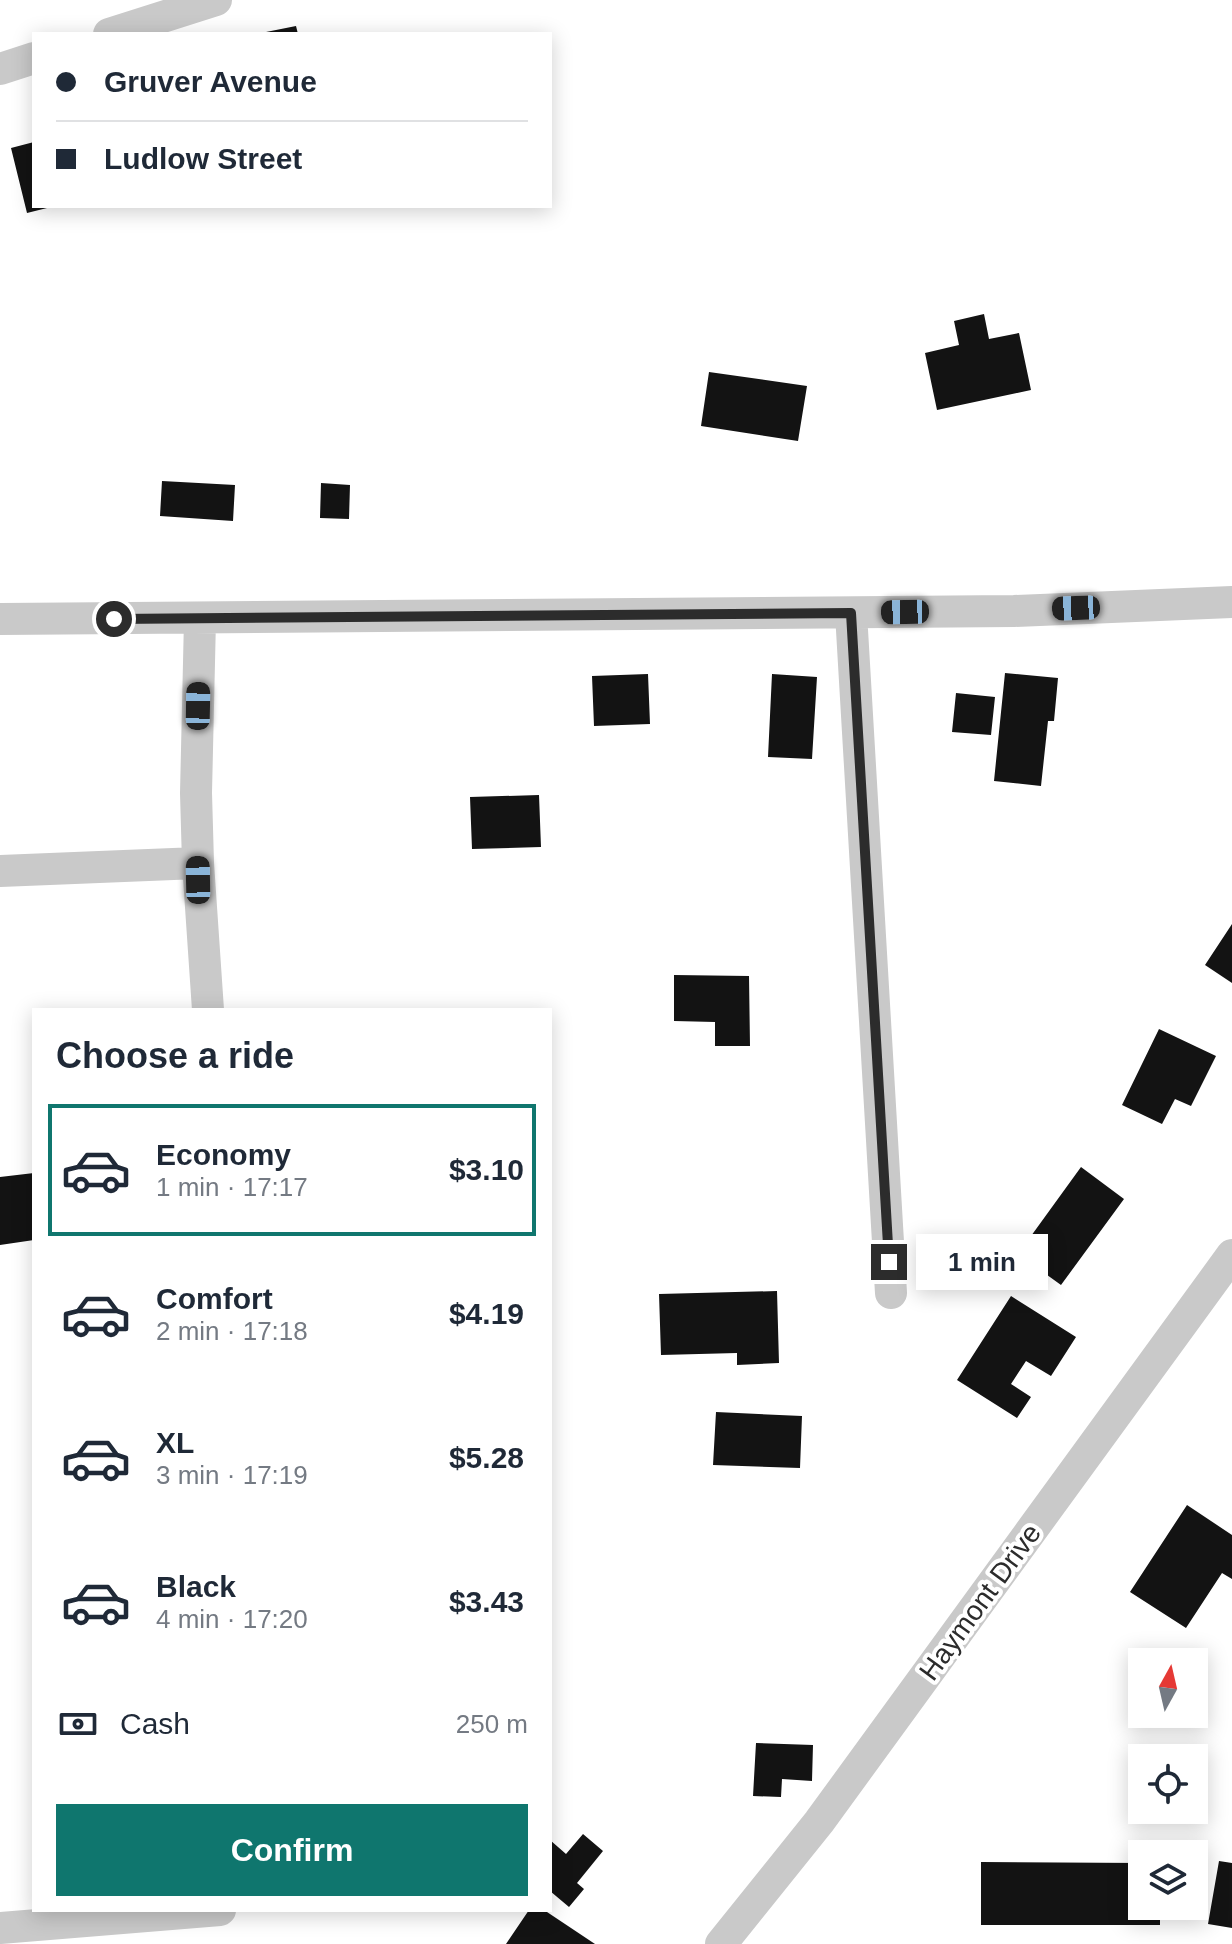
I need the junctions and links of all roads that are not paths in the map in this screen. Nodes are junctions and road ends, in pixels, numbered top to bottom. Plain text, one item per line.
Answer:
1 (216, 0) edge
2 (115, 32) edge
3 (32, 59) edge
4 (0, 69) edge
5 (1232, 602) edge
6 (851, 613) junction
7 (0, 619) edge
8 (200, 619) junction
9 (198, 863) junction
10 (0, 871) edge
11 (208, 1008) edge
12 (1232, 1255) edge
13 (891, 1293) dead end
14 (196, 1912) edge
15 (0, 1928) edge
16 (721, 1944) edge

1 - 2 street
3 - 4 street
5 - 6 street
6 - 8 street
6 - 13 street
7 - 8 street
8 - 9 street
9 - 10 street
9 - 11 street
12 - 16 street, Haymont Drive
14 - 15 street

